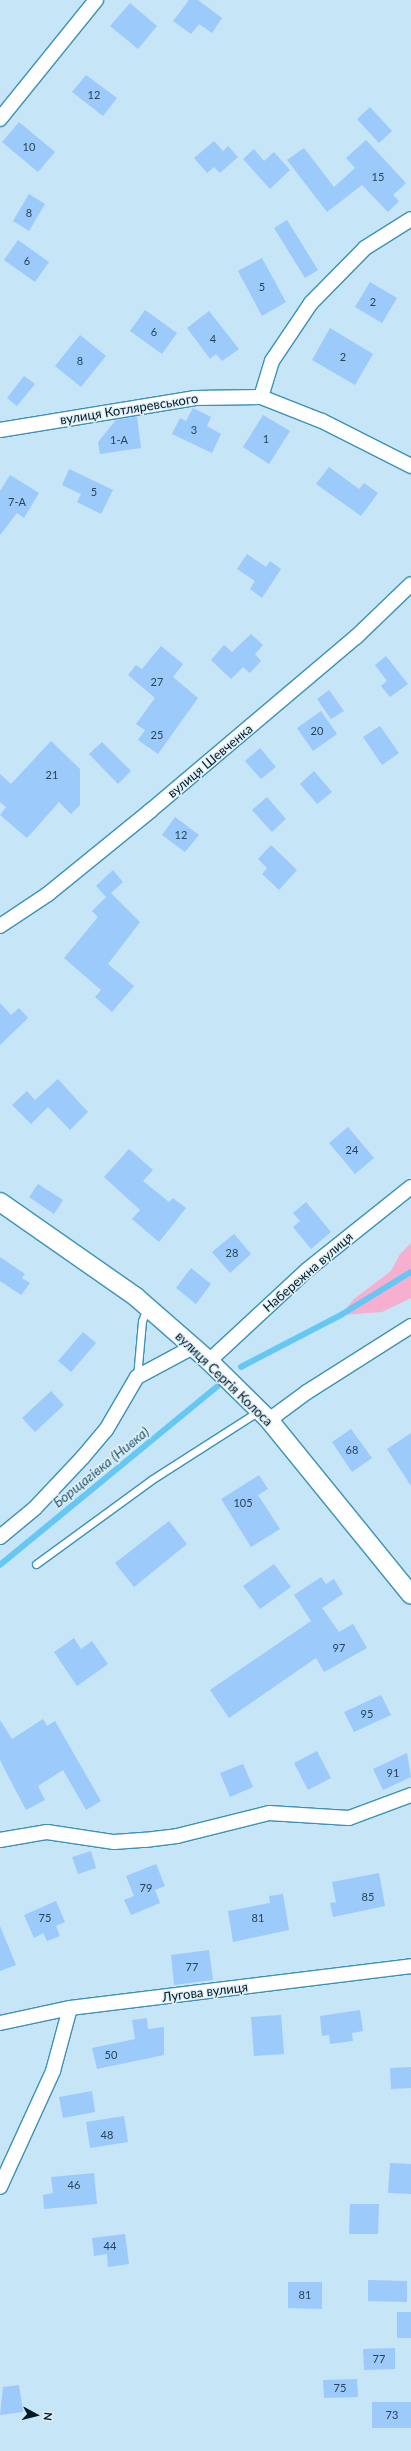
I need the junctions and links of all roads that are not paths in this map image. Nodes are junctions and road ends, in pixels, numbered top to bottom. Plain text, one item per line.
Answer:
1 (96, 0) edge
2 (0, 118) edge
3 (411, 219) edge
4 (261, 397) junction
5 (0, 430) edge
6 (411, 466) edge
7 (411, 584) edge
8 (0, 926) edge
9 (411, 1188) edge
10 (0, 1202) edge
11 (147, 1308) junction
12 (411, 1326) edge
13 (194, 1347) junction
14 (209, 1361) junction
15 (137, 1377) junction
16 (264, 1416) junction
17 (0, 1537) edge
18 (36, 1564) dead end
19 (411, 1594) edge
20 (411, 1795) edge
21 (0, 1840) edge
22 (411, 1966) edge
23 (70, 2008) junction
24 (0, 2023) edge
25 (0, 2187) edge

1 - 2 street
3 - 4 street
4 - 5 street, вулиця Котляревського
4 - 6 street, вулиця Котляревського
7 - 8 street, вулиця Шевченка
9 - 14 street, Набережна вулиця
10 - 11 street, вулиця Сергія Колоса
11 - 13 street, вулиця Сергія Колоса
11 - 15 lane
12 - 16 street
13 - 14 street, вулиця Сергія Колоса
13 - 15 street
14 - 16 street, вулиця Сергія Колоса
15 - 17 street
16 - 18 lane
16 - 19 street, вулиця Сергія Колоса
20 - 21 street
22 - 23 street, Лугова вулиця
23 - 24 street, Лугова вулиця
23 - 25 street

